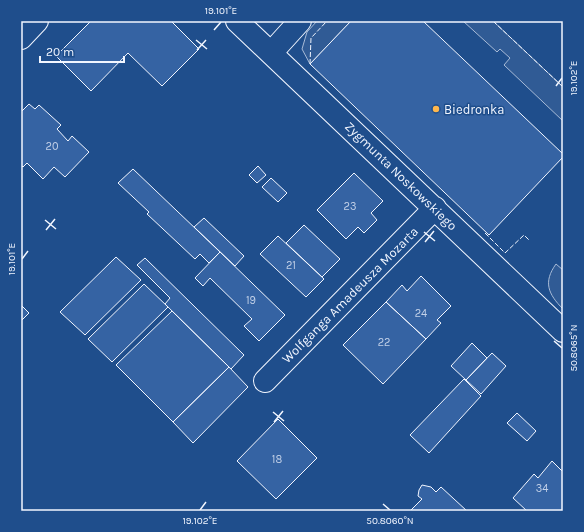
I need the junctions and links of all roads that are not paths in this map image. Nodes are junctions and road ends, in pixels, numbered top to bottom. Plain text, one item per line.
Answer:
1 (37, 21) edge
2 (237, 21) edge
3 (300, 21) edge
4 (21, 38) edge
5 (271, 52) junction
6 (435, 208) junction
7 (563, 332) edge
8 (265, 382) dead end

1 - 4 street
2 - 5 street, Zygmunta Noskowskiego
3 - 5 street
5 - 6 street, Zygmunta Noskowskiego
6 - 7 street, Zygmunta Noskowskiego
6 - 8 street, Wolfganga Amadeusza Mozarta

